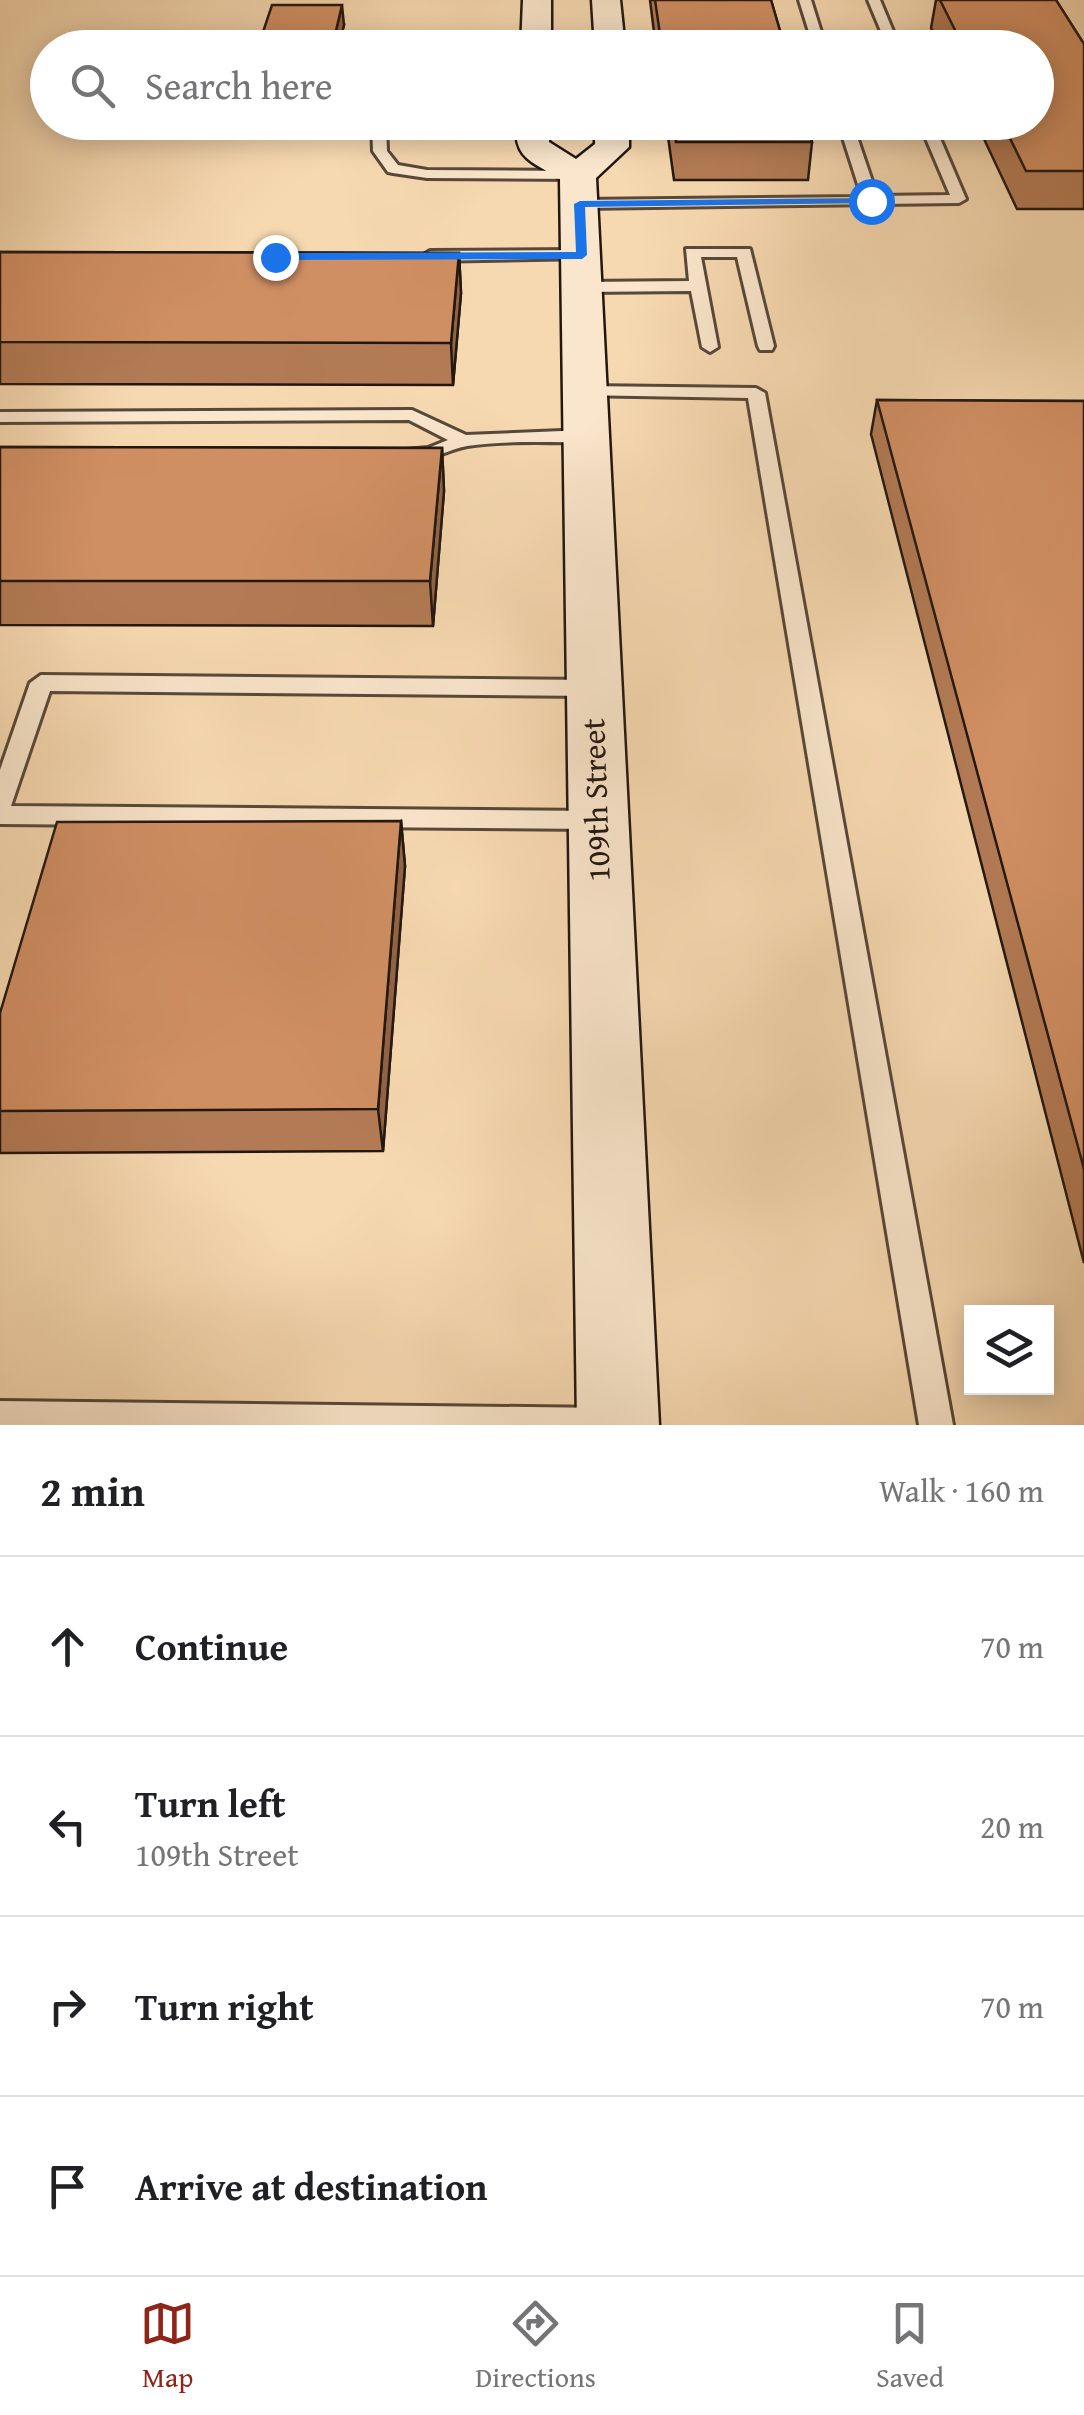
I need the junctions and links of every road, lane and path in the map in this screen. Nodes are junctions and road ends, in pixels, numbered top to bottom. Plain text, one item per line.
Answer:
1 (537, 0) edge
2 (606, 0) edge
3 (805, 0) edge
4 (874, 0) edge
5 (536, 30) edge
6 (608, 30) edge
7 (814, 30) edge
8 (886, 30) edge
9 (380, 140) edge
10 (532, 140) edge
11 (612, 140) edge
12 (851, 140) edge
13 (934, 140) edge
14 (871, 201) junction
15 (581, 230) junction
16 (409, 256) edge
17 (698, 286) junction
18 (766, 346) dead end
19 (710, 347) dead end
20 (586, 414) junction
21 (0, 417) edge
22 (463, 441) junction
23 (391, 454) edge
24 (592, 688) junction
25 (0, 804) edge
26 (0, 814) edge
27 (597, 820) junction
28 (0, 1418) edge
29 (618, 1425) edge
30 (936, 1425) edge

1 - 5 street
2 - 6 street
3 - 7 lane
4 - 8 lane
9 - 15 lane
10 - 15 street
11 - 15 street
12 - 14 lane
13 - 14 lane
14 - 15 lane
15 - 16 lane
15 - 17 lane
15 - 20 street, 109th Street
17 - 18 lane
17 - 19 lane
20 - 22 lane
20 - 24 street, 109th Street
20 - 30 lane
21 - 22 lane
22 - 23 lane
24 - 25 lane
24 - 27 street, 109th Street
26 - 27 lane
27 - 29 street, 109th Street
28 - 29 lane

